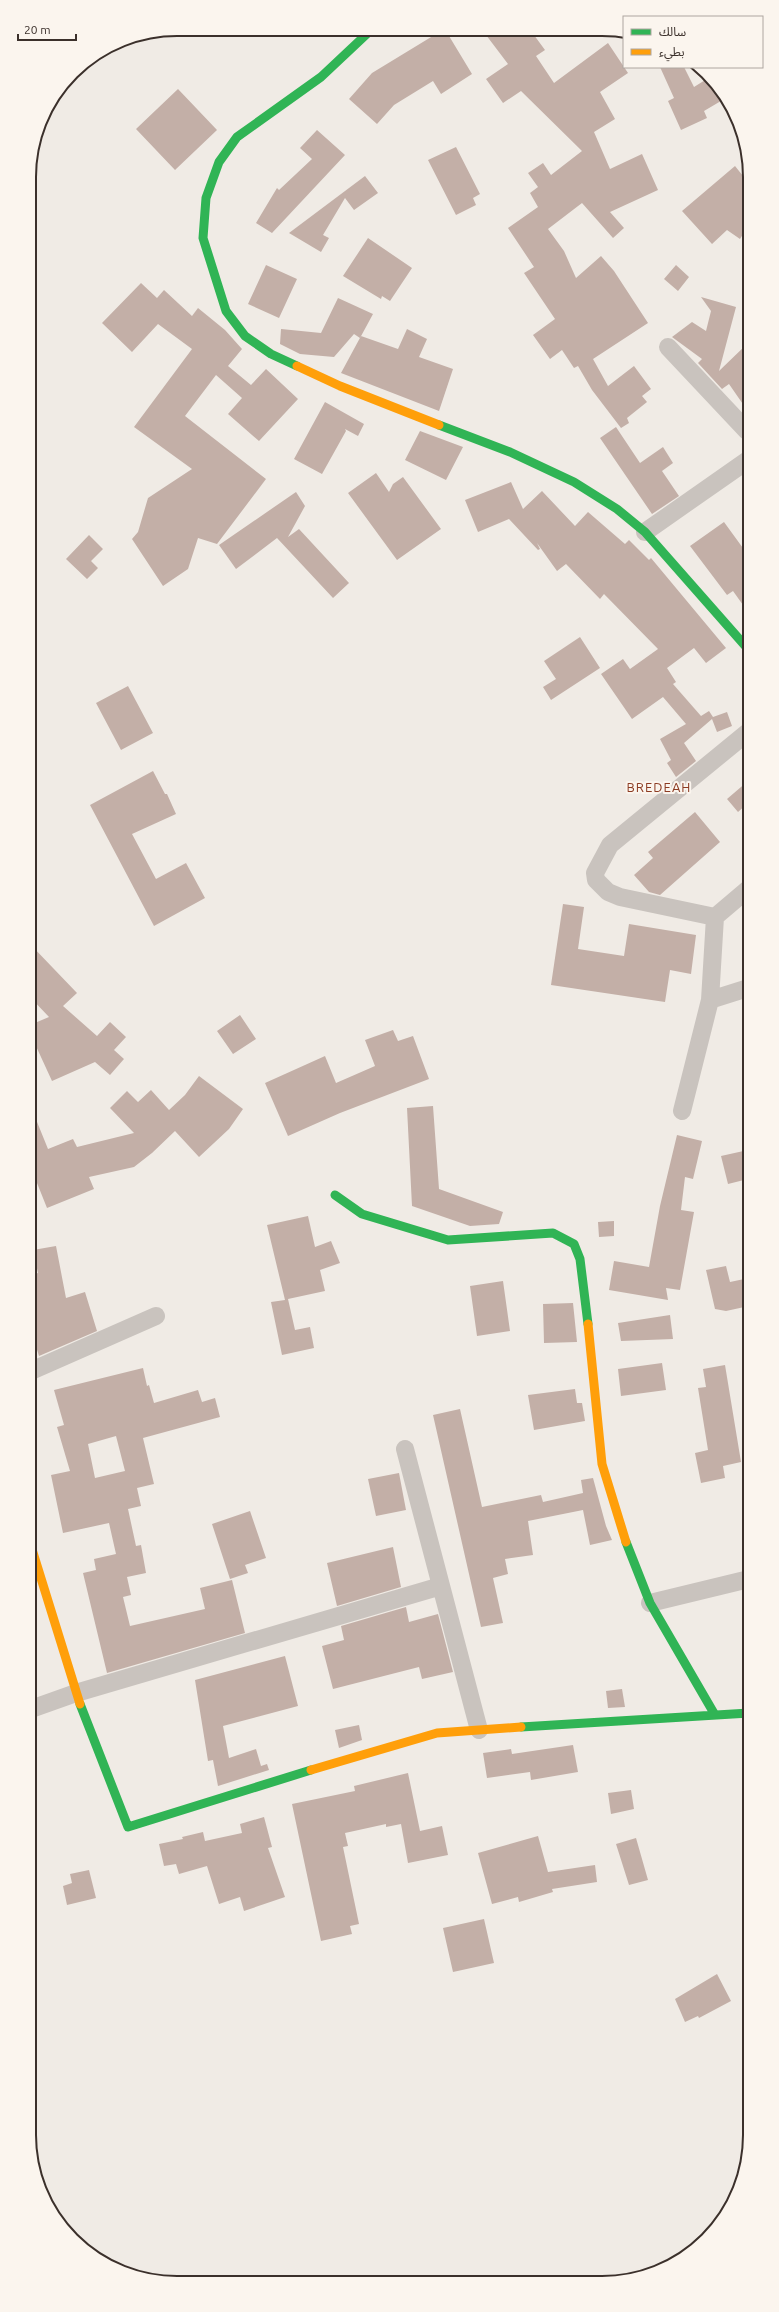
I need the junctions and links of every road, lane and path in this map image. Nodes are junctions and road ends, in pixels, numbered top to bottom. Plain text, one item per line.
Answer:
1 (365, 36) edge
2 (668, 347) dead end
3 (743, 427) edge
4 (743, 463) edge
5 (645, 532) junction
6 (743, 644) edge
7 (743, 736) edge
8 (743, 893) edge
9 (715, 917) junction
10 (743, 990) edge
11 (710, 1000) junction
12 (682, 1111) dead end
13 (335, 1195) dead end
14 (156, 1316) dead end
15 (36, 1369) edge
16 (405, 1449) dead end
17 (36, 1562) edge
18 (743, 1580) edge
19 (441, 1586) junction
20 (650, 1603) junction
21 (76, 1693) junction
22 (36, 1707) edge
23 (743, 1713) edge
24 (715, 1715) junction
25 (478, 1730) junction

1 - 5 street
2 - 3 street
4 - 5 street
5 - 6 street
7 - 9 street
8 - 9 street
9 - 11 street
10 - 11 street
11 - 12 street
13 - 20 street
14 - 15 street
16 - 19 street
17 - 21 street
18 - 20 street
19 - 21 street
19 - 25 street
20 - 24 street
21 - 22 street
21 - 25 street
23 - 24 street
24 - 25 street

